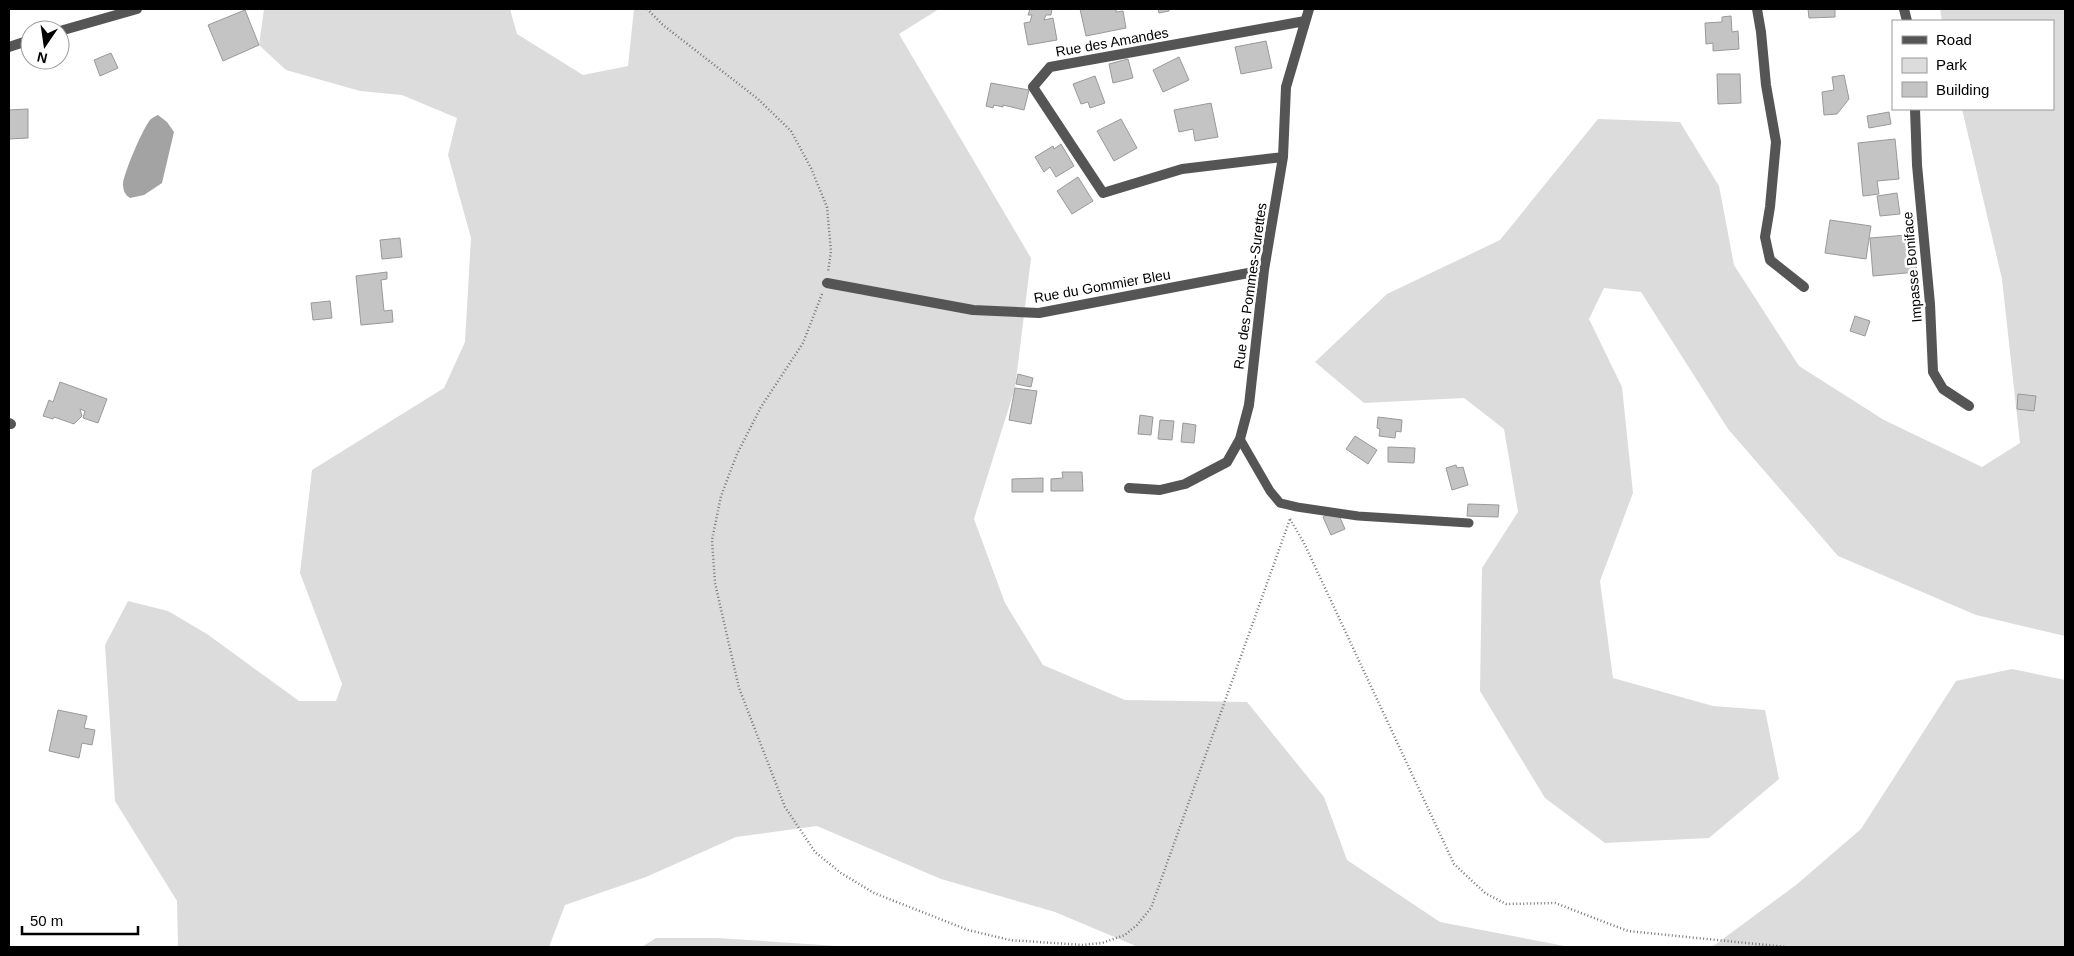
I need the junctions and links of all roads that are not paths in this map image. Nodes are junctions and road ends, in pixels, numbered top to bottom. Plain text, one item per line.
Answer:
1 (137, 9) edge
2 (1309, 9) edge
3 (1757, 9) edge
4 (109, 13) edge
5 (1305, 21) junction
6 (70, 27) edge
7 (1915, 110) edge
8 (1283, 158) junction
9 (1264, 270) junction
10 (826, 283) road end
11 (1804, 287) dead end
12 (1969, 406) dead end
13 (1240, 439) junction
14 (1129, 488) dead end
15 (1469, 523) dead end

1 - 4 street
2 - 5 street, Rue des Pommes-Surettes
3 - 11 street
4 - 6 street
5 - 8 street, Rue des Pommes-Surettes
5 - 8 street, Rue des Amandes
7 - 12 street, Impasse Boniface
8 - 9 street, Rue des Pommes-Surettes
9 - 10 street, Rue du Gommier Bleu
9 - 13 street, Rue des Pommes-Surettes
13 - 14 street, Rue des Pommes-Surettes
13 - 15 lane

